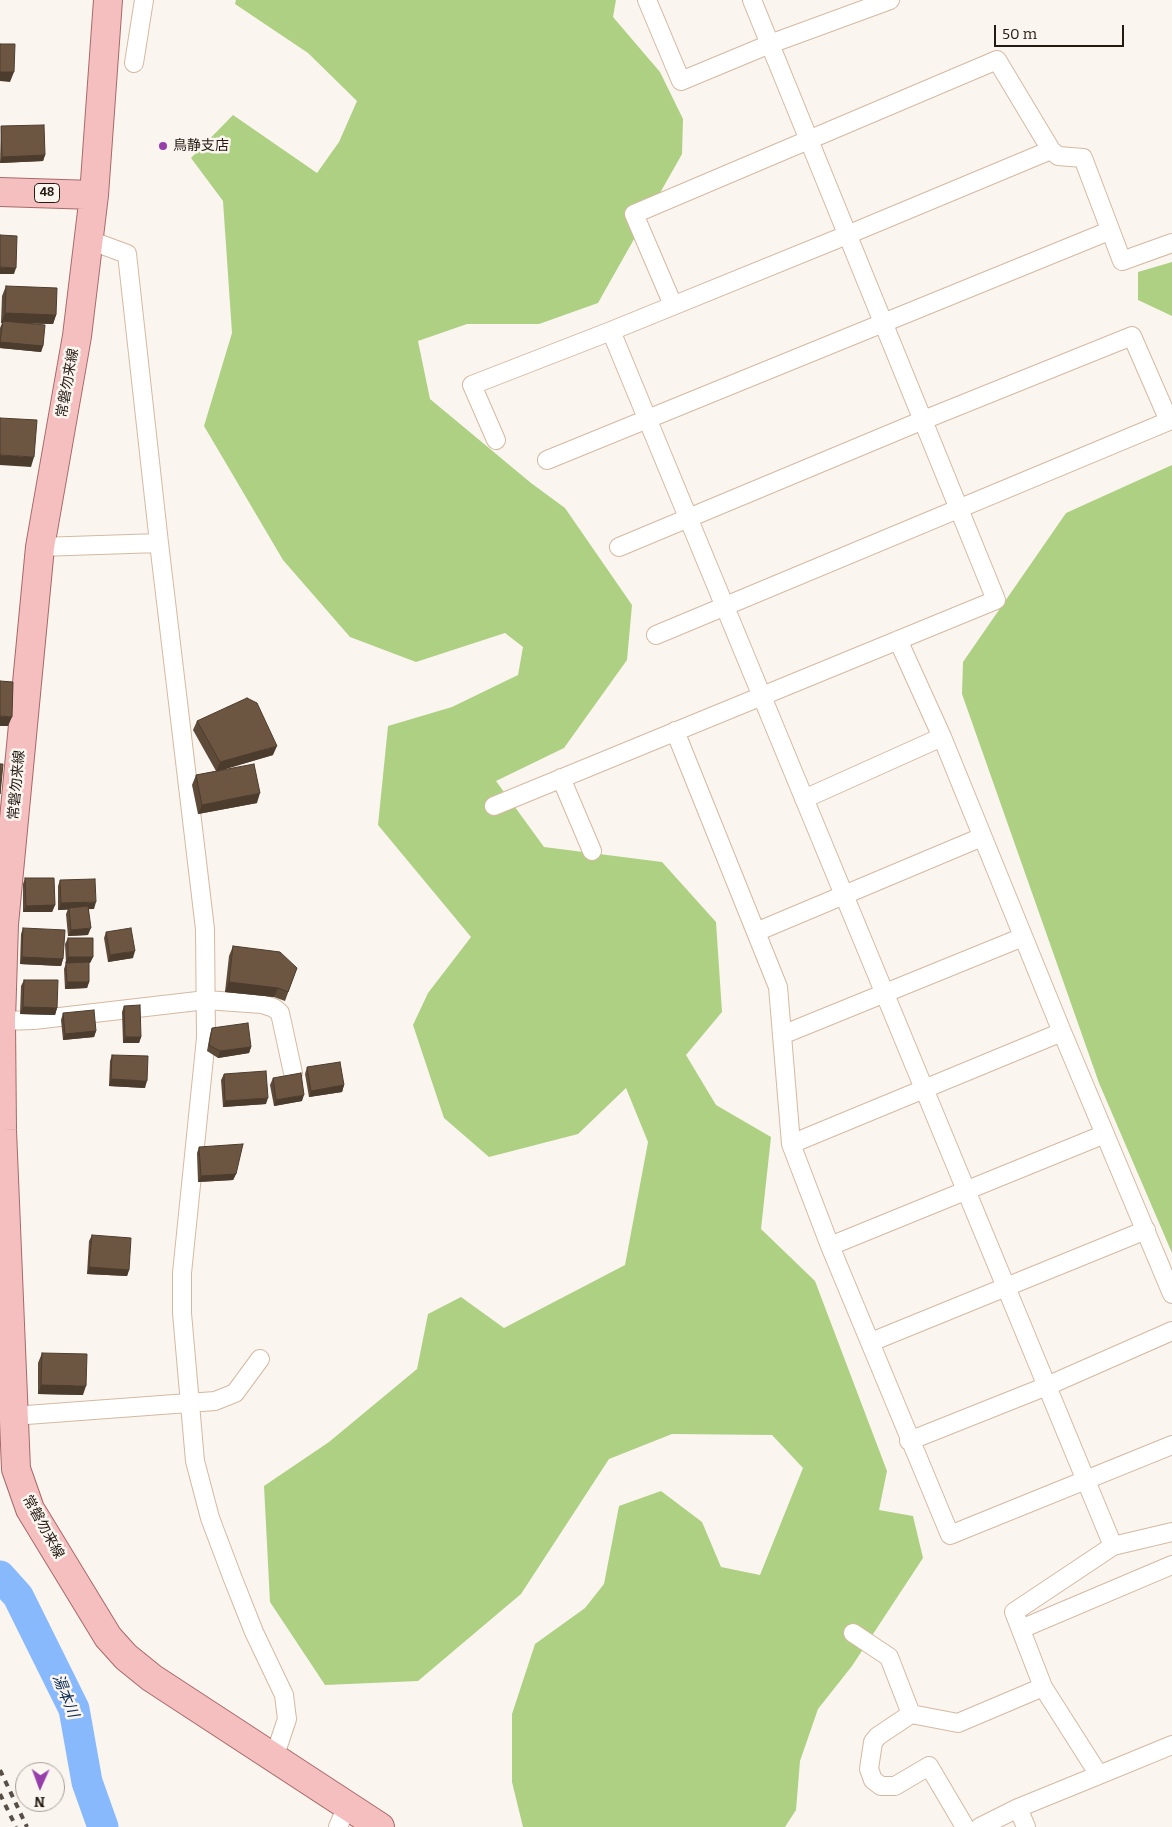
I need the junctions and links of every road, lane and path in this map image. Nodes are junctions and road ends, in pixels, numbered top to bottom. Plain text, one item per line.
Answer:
1 (108, 0) edge
2 (144, 0) edge
3 (647, 0) edge
4 (752, 0) edge
5 (890, 0) edge
6 (770, 44) junction
7 (134, 63) dead end
8 (808, 141) junction
9 (1051, 150) junction
10 (0, 192) edge
11 (94, 196) junction
12 (1109, 231) junction
13 (847, 235) junction
14 (89, 240) junction
15 (1172, 243) edge
16 (673, 305) junction
17 (884, 322) junction
18 (611, 331) junction
19 (647, 419) junction
20 (921, 421) junction
21 (496, 440) dead end
22 (547, 460) dead end
23 (960, 509) junction
24 (689, 519) junction
25 (159, 543) junction
26 (40, 547) junction
27 (619, 547) dead end
28 (725, 606) junction
29 (656, 635) dead end
30 (898, 640) junction
31 (761, 694) junction
32 (675, 731) junction
33 (942, 737) junction
34 (561, 778) junction
35 (804, 799) junction
36 (494, 806) dead end
37 (982, 837) junction
38 (592, 851) dead end
39 (844, 894) junction
40 (756, 932) junction
41 (1023, 937) junction
42 (884, 994) junction
43 (206, 1000) junction
44 (1, 1021) junction
45 (1062, 1032) junction
46 (782, 1035) junction
47 (293, 1073) edge
48 (925, 1091) junction
49 (1105, 1134) junction
50 (791, 1144) junction
51 (966, 1190) junction
52 (1146, 1230) junction
53 (830, 1246) junction
54 (1006, 1287) junction
55 (1172, 1294) edge
56 (1172, 1331) edge
57 (871, 1342) junction
58 (260, 1359) dead end
59 (1047, 1386) junction
60 (188, 1402) junction
61 (8, 1403) edge
62 (909, 1441) junction
63 (1172, 1445) edge
64 (1086, 1480) junction
65 (1172, 1532) edge
66 (1113, 1546) junction
67 (1172, 1565) edge
68 (1020, 1629) junction
69 (853, 1633) dead end
70 (1043, 1687) junction
71 (911, 1714) junction
72 (1172, 1745) edge
73 (274, 1758) junction
74 (1099, 1775) junction
75 (1018, 1808) junction
76 (343, 1816) edge
77 (380, 1827) edge
78 (965, 1827) edge
79 (980, 1827) edge
80 (1026, 1827) edge

1 - 11 main road, 常磐勿来線
2 - 7 street
3 - 6 street
4 - 6 street
5 - 6 street
6 - 8 street
8 - 9 street
8 - 13 street
8 - 16 street
9 - 12 street
9 - 13 street
10 - 11 main road, 48
11 - 14 main road, 常磐勿来線
12 - 15 street
12 - 17 street
13 - 16 street
13 - 17 street
14 - 25 street
14 - 26 main road, 常磐勿来線
16 - 18 street
17 - 19 street
17 - 20 street
18 - 19 street
18 - 21 street
19 - 22 street
19 - 24 street
20 - 23 street
20 - 23 street
20 - 24 street
23 - 28 street
23 - 30 street
24 - 27 street
24 - 28 street
25 - 26 street
25 - 43 street
26 - 44 main road, 常磐勿来線
28 - 29 street
28 - 31 street
30 - 31 street
30 - 33 street
31 - 32 street
31 - 35 street
32 - 34 street
32 - 40 street
33 - 35 street
33 - 37 street
34 - 36 street
34 - 38 street
35 - 39 street
37 - 39 street
37 - 41 street
39 - 40 street
39 - 42 street
40 - 46 street
41 - 42 street
41 - 45 street
42 - 46 street
42 - 48 street
43 - 44 street
43 - 47 street
43 - 60 street
44 - 61 main road, 常磐勿来線
45 - 48 street
45 - 49 street
46 - 50 street
48 - 50 street
48 - 51 street
49 - 51 street
49 - 52 street
50 - 53 street
51 - 53 street
51 - 54 street
52 - 54 street
52 - 55 street
53 - 57 street
54 - 57 street
54 - 59 street
56 - 59 street
57 - 62 street
58 - 60 street
59 - 62 street
59 - 64 street
60 - 61 street
60 - 73 street
61 - 73 main road, 常磐勿来線
62 - 64 street
63 - 64 street
64 - 66 street
65 - 66 street
66 - 68 street
67 - 68 street
68 - 70 street
69 - 71 street
70 - 71 street
70 - 74 street
71 - 78 street
72 - 74 street
73 - 76 main road, 常磐勿来線
74 - 75 street
75 - 79 street
75 - 80 street
76 - 77 main road, 常磐勿来線

